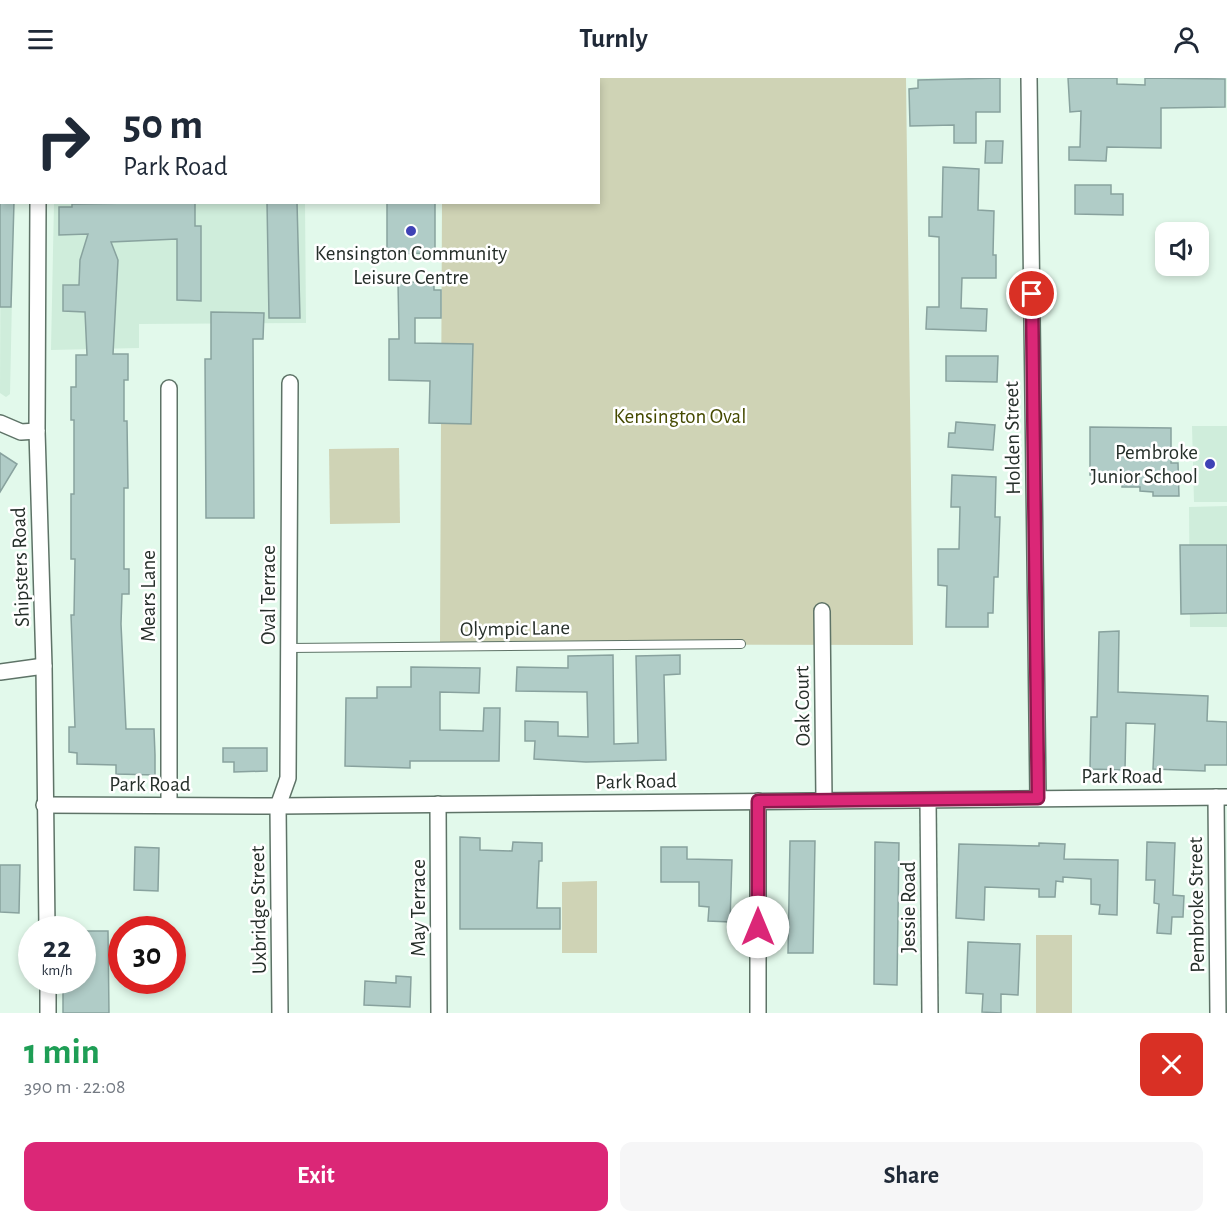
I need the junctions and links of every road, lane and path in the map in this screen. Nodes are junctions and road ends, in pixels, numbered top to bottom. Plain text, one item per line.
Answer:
1 (1029, 78) edge
2 (38, 204) edge
3 (290, 383) dead end
4 (168, 388) dead end
5 (0, 423) edge
6 (37, 431) junction
7 (822, 611) dead end
8 (741, 644) dead end
9 (289, 648) junction
10 (44, 666) junction
11 (0, 672) edge
12 (1221, 797) edge
13 (1038, 798) junction
14 (824, 800) junction
15 (928, 800) junction
16 (758, 801) junction
17 (438, 804) junction
18 (44, 805) junction
19 (169, 805) junction
20 (278, 806) junction
21 (47, 916) edge
22 (48, 994) edge
23 (48, 1013) edge
24 (280, 1013) edge
25 (439, 1013) edge
26 (758, 1013) edge
27 (930, 1013) edge
28 (1218, 1013) edge

1 - 13 street, Holden Street
2 - 6 street, Shipsters Road
3 - 9 street, Oval Terrace
4 - 19 street, Mears Lane
5 - 6 street
6 - 10 street, Shipsters Road
7 - 14 street, Oak Court
8 - 9 lane, Olympic Lane
9 - 20 street, Oval Terrace
10 - 11 street
10 - 18 street, Shipsters Road
12 - 13 street, Park Road
12 - 28 street, Pembroke Street
13 - 15 street, Park Road
14 - 15 street, Park Road
14 - 16 street, Park Road
15 - 27 street, Jessie Road
16 - 17 street, Park Road
16 - 26 street
17 - 20 street, Park Road
17 - 25 street, May Terrace
18 - 19 street, Park Road
18 - 21 street, Shipsters Road
19 - 20 street, Park Road
20 - 24 street, Uxbridge Street
22 - 23 street

